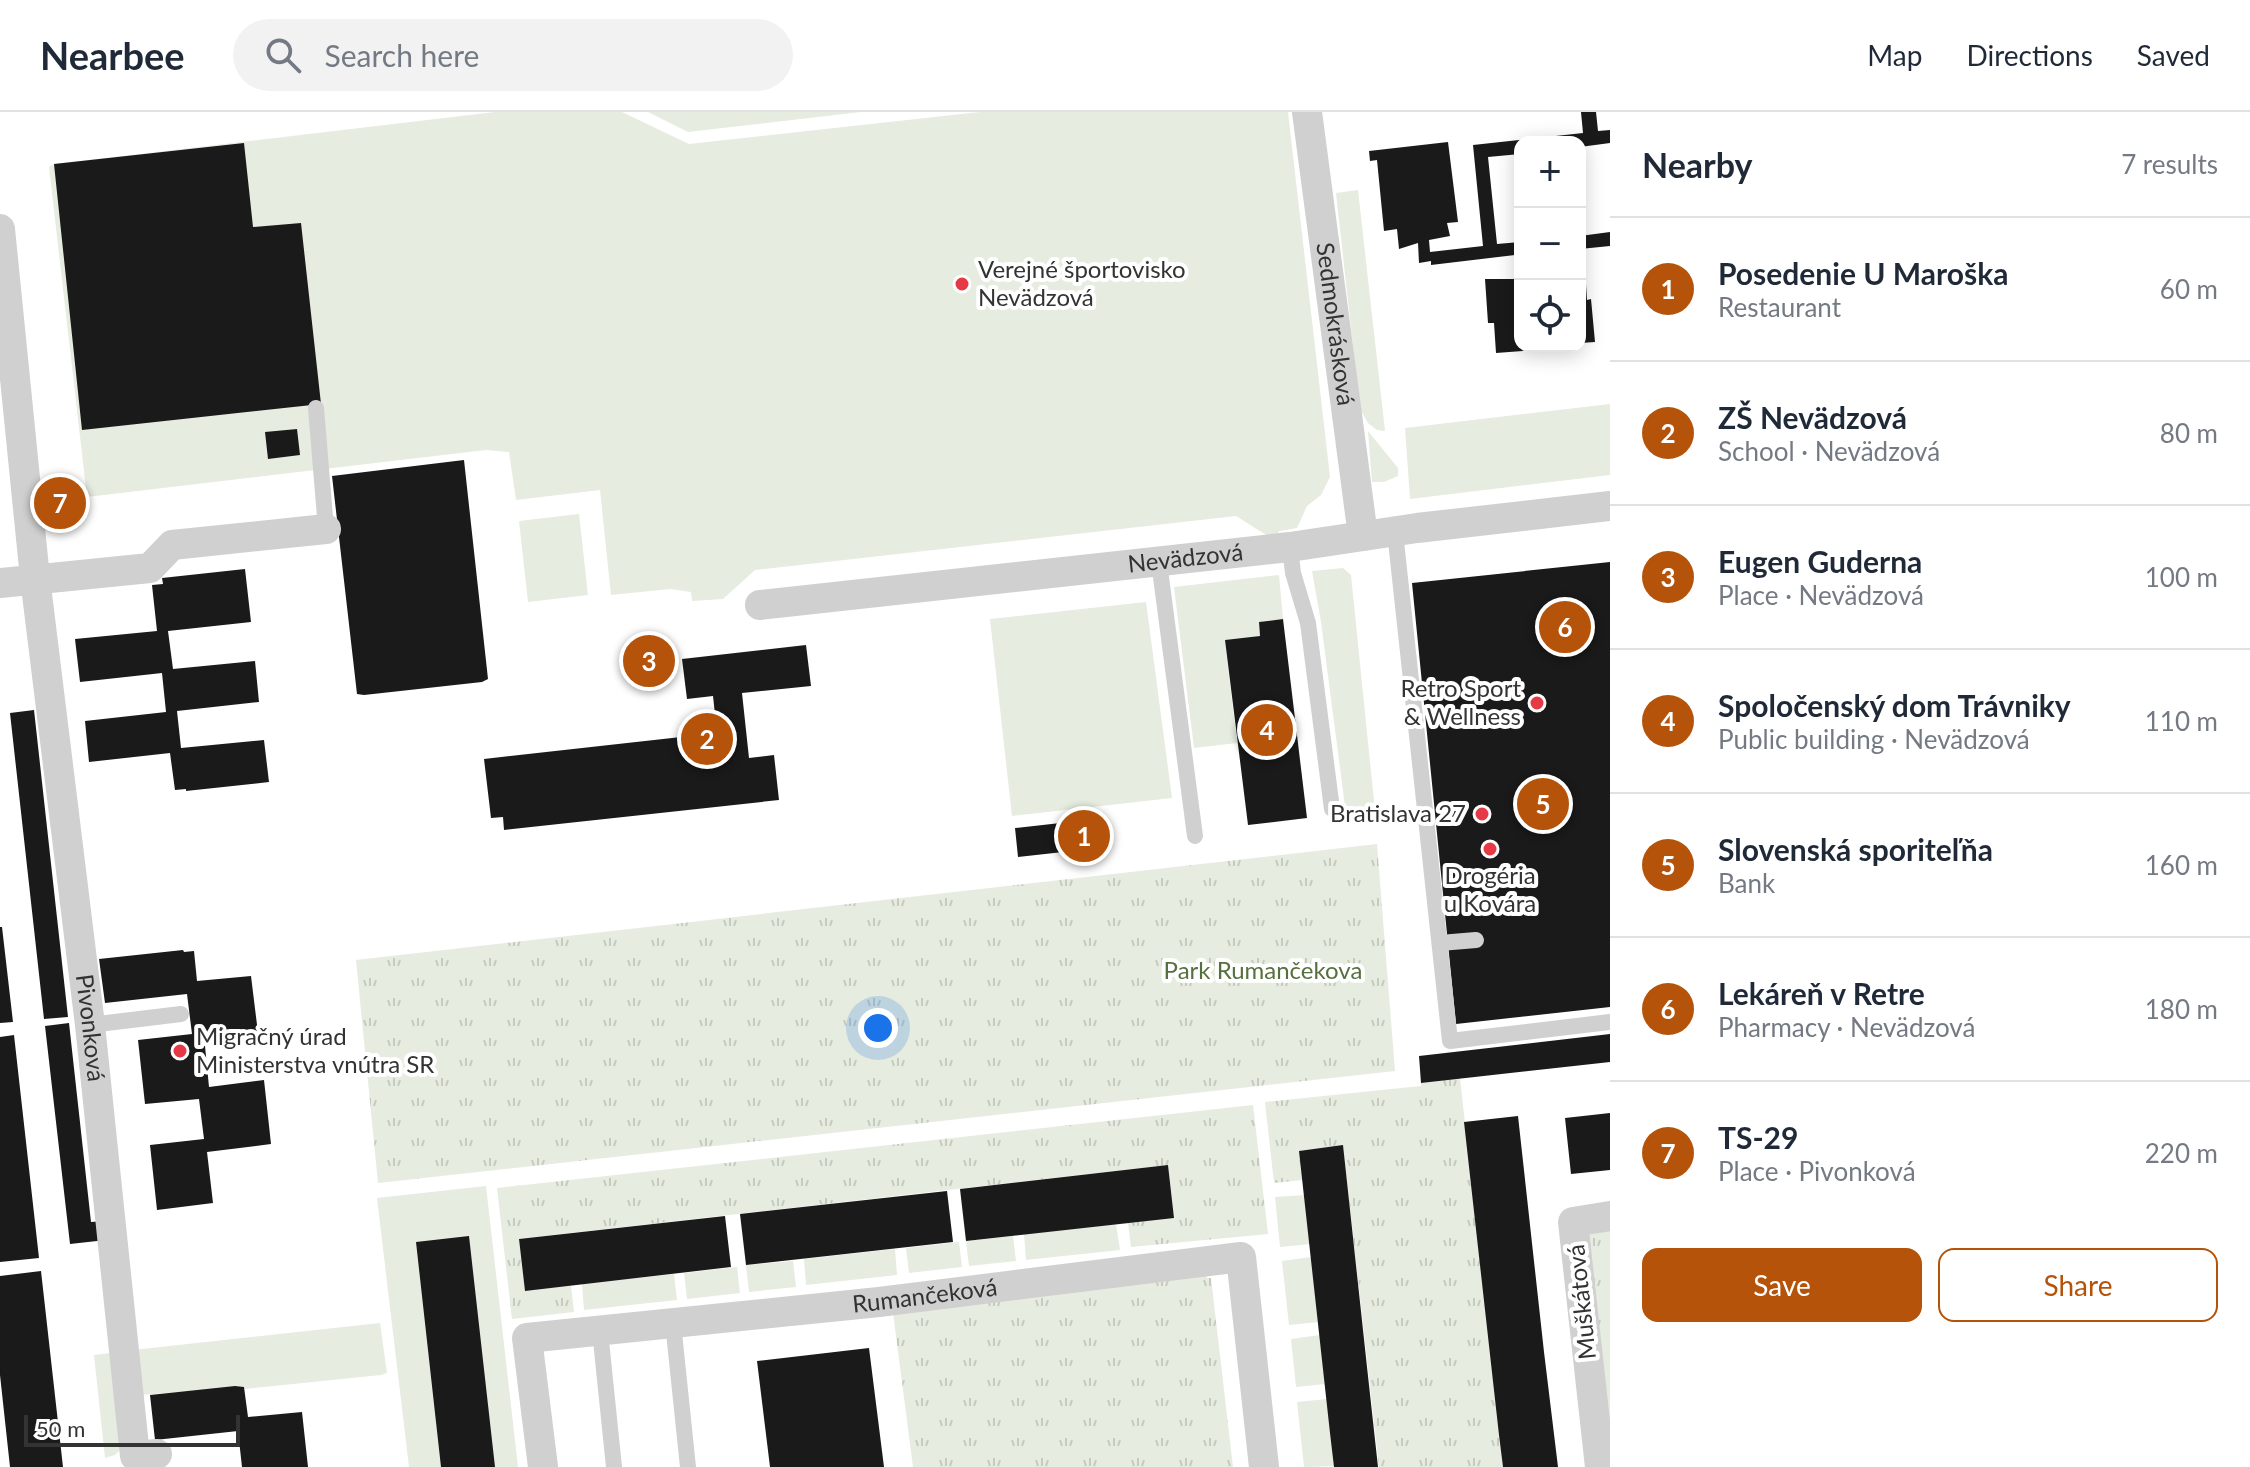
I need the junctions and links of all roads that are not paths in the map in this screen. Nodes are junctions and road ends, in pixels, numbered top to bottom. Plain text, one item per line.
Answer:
1 (1307, 112) edge
2 (0, 229) edge
3 (316, 408) dead end
4 (1610, 506) edge
5 (326, 529) joint
6 (1395, 532) junction
7 (1363, 536) junction
8 (1290, 547) junction
9 (1159, 562) junction
10 (35, 578) junction
11 (0, 583) edge
12 (760, 605) dead end
13 (1332, 809) dead end
14 (1195, 836) dead end
15 (1476, 940) dead end
16 (1440, 943) junction
17 (181, 1014) dead end
18 (1610, 1022) edge
19 (90, 1025) junction
20 (1610, 1216) edge
21 (673, 1323) junction
22 (600, 1331) junction
23 (157, 1454) dead end
24 (543, 1467) edge
25 (614, 1467) edge
26 (688, 1467) edge
27 (1264, 1467) edge
28 (1600, 1467) edge

1 - 7 street, Sedmokrásková
2 - 10 street, Pivonková
3 - 5 lane
4 - 6 street, Nevädzová
5 - 10 street
6 - 7 street, Nevädzová
6 - 16 lane
7 - 8 street, Nevädzová
8 - 9 street, Nevädzová
8 - 13 lane
9 - 12 street, Nevädzová
9 - 14 lane
10 - 11 street
10 - 19 street, Pivonková
15 - 16 lane
16 - 18 lane
17 - 19 lane
19 - 23 street, Pivonková
20 - 28 street, Muškátová
21 - 22 street, Rumančeková
21 - 26 lane
21 - 27 street, Rumančeková
22 - 24 street, Rumančeková
22 - 25 lane

